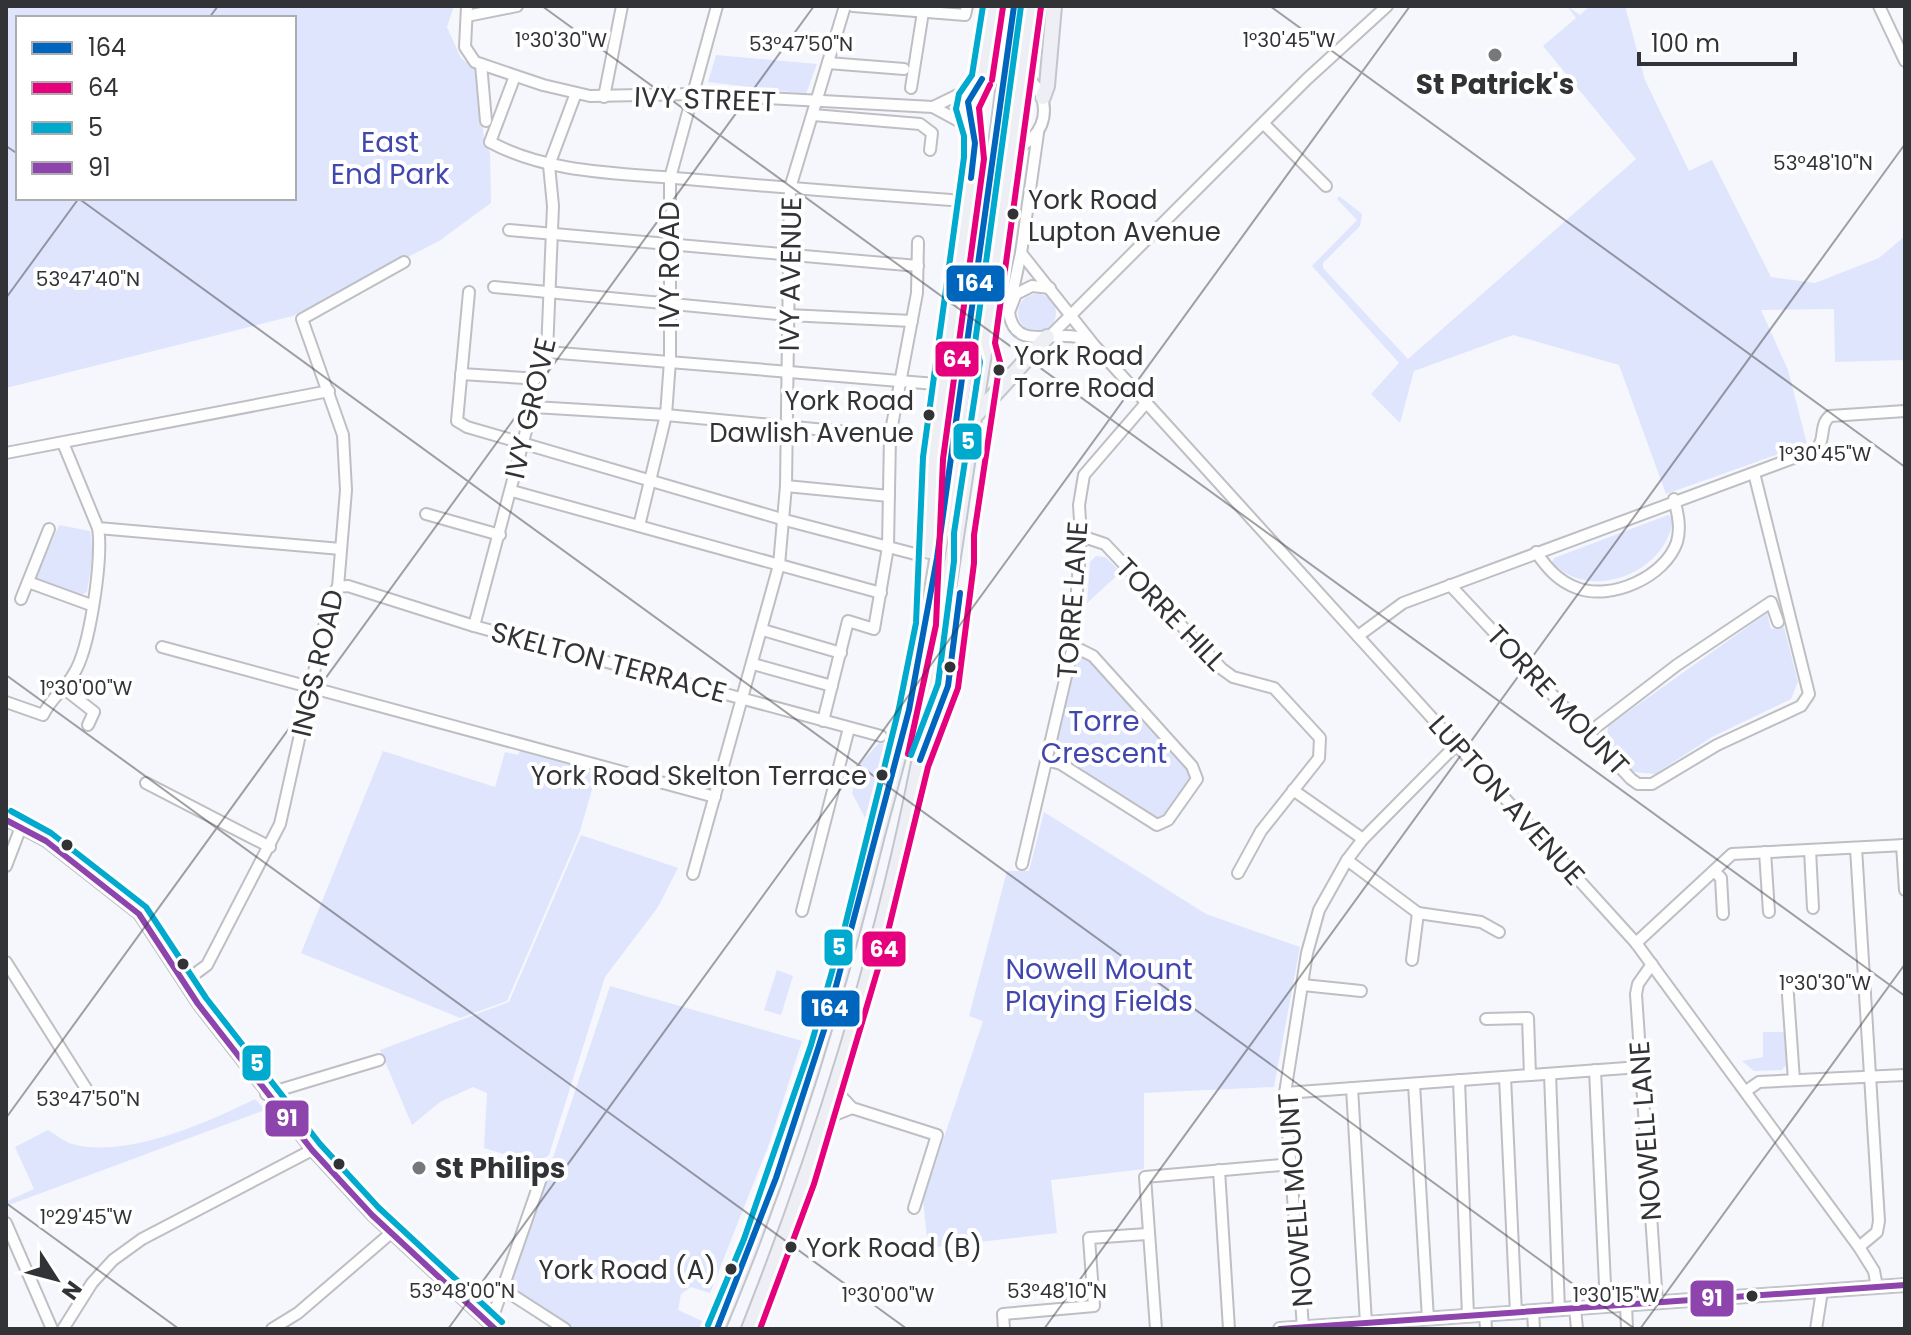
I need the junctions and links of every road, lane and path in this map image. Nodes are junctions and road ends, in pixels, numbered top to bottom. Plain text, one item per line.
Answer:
1 (517, 6) edge
2 (622, 6) edge
3 (717, 6) edge
4 (845, 6) edge
5 (853, 6) edge
6 (967, 6) edge
7 (993, 6) edge
8 (1014, 6) edge
9 (1031, 6) edge
10 (1054, 6) edge
11 (1387, 6) edge
12 (1879, 6) edge
13 (876, 7) edge
14 (908, 8) edge
15 (467, 11) edge
16 (923, 12) junction
17 (1905, 61) edge
18 (828, 63) junction
19 (481, 64) junction
20 (904, 69) dead end
21 (515, 76) junction
22 (978, 83) junction
23 (911, 88) dead end
24 (576, 93) junction
25 (693, 94) junction
26 (604, 97) junction
27 (1043, 97) junction
28 (817, 103) junction
29 (933, 107) junction
30 (813, 115) junction
31 (486, 121) dead end
32 (1264, 124) junction
33 (972, 130) junction
34 (1038, 132) junction
35 (1016, 148) junction
36 (930, 150) dead end
37 (549, 165) junction
38 (1034, 165) junction
39 (670, 178) junction
40 (1326, 186) dead end
41 (790, 188) junction
42 (951, 200) dead end
43 (509, 230) dead end
44 (552, 234) junction
45 (918, 242) dead end
46 (669, 245) junction
47 (1021, 253) junction
48 (789, 254) junction
49 (404, 262) dead end
50 (918, 266) junction
51 (494, 287) dead end
52 (1050, 288) junction
53 (550, 291) junction
54 (469, 292) dead end
55 (1059, 298) junction
56 (1010, 304) junction
57 (669, 305) junction
58 (788, 315) junction
59 (1074, 316) junction
60 (912, 321) junction
61 (1051, 334) junction
62 (1094, 345) junction
63 (547, 352) junction
64 (670, 361) junction
65 (788, 373) junction
66 (461, 374) junction
67 (541, 379) junction
68 (903, 381) junction
69 (945, 381) junction
70 (329, 391) junction
71 (1146, 403) junction
72 (534, 407) junction
73 (1905, 411) edge
74 (666, 415) junction
75 (972, 419) junction
76 (787, 426) junction
77 (890, 436) junction
78 (63, 443) junction
79 (524, 443) junction
80 (6, 453) edge
81 (1754, 473) junction
82 (652, 480) junction
83 (786, 486) junction
84 (512, 491) junction
85 (889, 496) junction
86 (1674, 499) junction
87 (426, 514) dead end
88 (785, 520) junction
89 (639, 526) junction
90 (98, 528) junction
91 (49, 529) dead end
92 (500, 535) junction
93 (1081, 536) junction
94 (888, 547) junction
95 (341, 549) junction
96 (1536, 552) junction
97 (915, 554) dead end
98 (779, 565) junction
99 (28, 582) junction
100 (1450, 585) junction
101 (338, 587) junction
102 (881, 593) junction
103 (21, 599) dead end
104 (91, 605) junction
105 (1778, 622) dead end
106 (926, 624) junction
107 (474, 626) junction
108 (763, 630) junction
109 (1358, 636) junction
110 (1073, 646) junction
111 (162, 647) dead end
112 (841, 653) junction
113 (753, 664) junction
114 (832, 686) junction
115 (62, 687) junction
116 (311, 687) junction
117 (742, 698) junction
118 (6, 702) edge
119 (823, 721) junction
120 (88, 725) dead end
121 (849, 728) junction
122 (1587, 734) junction
123 (881, 736) dead end
124 (1457, 744) junction
125 (1047, 760) junction
126 (146, 783) dead end
127 (1293, 790) junction
128 (715, 797) junction
129 (6, 820) edge
130 (21, 827) junction
131 (1363, 839) junction
132 (1904, 845) edge
133 (270, 847) junction
134 (1856, 848) junction
135 (1810, 850) junction
136 (1765, 852) junction
137 (1347, 860) junction
138 (1022, 864) dead end
139 (6, 866) edge
140 (1714, 871) junction
141 (1238, 873) dead end
142 (693, 874) dead end
143 (1905, 890) edge
144 (1813, 908) dead end
145 (802, 911) dead end
146 (1769, 912) dead end
147 (1418, 913) junction
148 (1723, 914) dead end
149 (1499, 932) dead end
150 (1636, 943) junction
151 (1412, 960) dead end
152 (6, 962) edge
153 (1652, 964) junction
154 (1787, 981) dead end
155 (184, 982) junction
156 (1303, 985) junction
157 (1361, 991) dead end
158 (1486, 1019) dead end
159 (379, 1060) dead end
160 (1640, 1067) junction
161 (1595, 1070) junction
162 (1550, 1074) junction
163 (837, 1075) junction
164 (1530, 1075) junction
165 (1905, 1075) edge
166 (1505, 1077) junction
167 (1871, 1077) junction
168 (1459, 1080) junction
169 (1794, 1080) junction
170 (1414, 1084) junction
171 (1352, 1088) junction
172 (87, 1090) dead end
173 (1746, 1091) junction
174 (1285, 1093) junction
175 (266, 1094) junction
176 (852, 1108) junction
177 (824, 1119) junction
178 (312, 1150) junction
179 (1292, 1164) junction
180 (545, 1167) dead end
181 (1219, 1170) junction
182 (914, 1208) dead end
183 (6, 1223) edge
184 (391, 1233) junction
185 (1147, 1234) junction
186 (1859, 1247) junction
187 (1905, 1285) edge
188 (1877, 1287) junction
189 (503, 1289) junction
190 (1822, 1291) junction
191 (1657, 1303) junction
192 (1626, 1305) junction
193 (1606, 1306) junction
194 (1575, 1308) junction
195 (1559, 1310) junction
196 (1533, 1311) junction
197 (1516, 1313) junction
198 (1485, 1315) junction
199 (1468, 1316) junction
200 (1437, 1322) edge
201 (1366, 1323) junction
202 (493, 1327) edge
203 (1303, 1327) edge
204 (52, 1329) edge
205 (63, 1329) edge
206 (272, 1329) edge
207 (565, 1329) edge
208 (717, 1329) edge
209 (749, 1329) edge
210 (1004, 1329) edge
211 (1156, 1329) edge
212 (1229, 1329) edge
213 (1280, 1329) edge
214 (1486, 1329) edge
215 (1534, 1329) edge
216 (1577, 1329) edge
217 (1627, 1329) edge
218 (1816, 1329) edge

1 - 15 street
2 - 26 street
3 - 25 street, IVY ROAD
4 - 18 street, IVY AVENUE
5 - 13 street
6 - 16 street
7 - 22 highway
8 - 106 highway, bridge
9 - 75 highway, bridge
10 - 27 highway
11 - 32 street
12 - 17 street
13 - 14 street
14 - 16 street
15 - 19 street
16 - 23 street
18 - 20 street
18 - 28 street, IVY AVENUE
19 - 21 street, IVY STREET
19 - 31 street
21 - 24 street, IVY STREET
21 - 37 street
22 - 27 street
22 - 29 street, IVY STREET
22 - 33 street
24 - 26 street, IVY STREET
24 - 37 street, IVY GROVE
25 - 26 street, IVY STREET
25 - 28 street, IVY STREET
25 - 39 street, IVY ROAD
27 - 34 street
28 - 29 street, IVY STREET
28 - 30 street, IVY AVENUE
29 - 33 street, IVY STREET
30 - 36 street, IVY STREET
30 - 41 street, IVY AVENUE
32 - 40 street
32 - 59 street
33 - 35 street
33 - 69 highway
34 - 35 street
34 - 38 street
35 - 38 street
37 - 39 street
37 - 44 street, IVY GROVE
38 - 47 street
39 - 41 street
39 - 46 street, IVY ROAD
41 - 42 street
41 - 48 street, IVY AVENUE
43 - 44 street
44 - 46 street
44 - 53 street, IVY GROVE
45 - 50 street
46 - 48 street
46 - 57 street, IVY ROAD
47 - 52 street, LUPTON AVENUE
47 - 56 street
48 - 50 street
48 - 58 street, IVY AVENUE
49 - 70 street, INGS ROAD
50 - 60 street
51 - 53 street
52 - 55 street, LUPTON AVENUE
52 - 56 street
53 - 57 street
53 - 63 street, IVY GROVE
54 - 66 street
55 - 59 street, LUPTON AVENUE
55 - 61 street
56 - 61 street
57 - 58 street
57 - 64 street, IVY ROAD
58 - 60 street
58 - 65 street, IVY AVENUE
59 - 61 street
59 - 62 street, LUPTON AVENUE
60 - 68 street
61 - 62 street
61 - 75 highway
62 - 71 street, LUPTON AVENUE
63 - 64 street
63 - 67 street, IVY GROVE
64 - 65 street
64 - 74 street, IVY ROAD
65 - 68 street
65 - 76 street, IVY AVENUE
66 - 67 street
66 - 79 street
67 - 72 street, IVY GROVE
68 - 69 street
68 - 77 street
69 - 106 highway
70 - 78 street
70 - 95 street, INGS ROAD
71 - 93 street, TORRE LANE
71 - 109 street, LUPTON AVENUE
72 - 74 street
72 - 79 street, IVY GROVE
73 - 81 street
74 - 76 street
74 - 82 street, IVY ROAD
75 - 163 highway
76 - 77 street
76 - 83 street, IVY AVENUE
77 - 85 street
78 - 80 street
78 - 90 street
79 - 82 street
79 - 84 street, IVY GROVE
81 - 86 street
81 - 122 street, TORRE MOUNT
82 - 88 street
82 - 89 street, IVY ROAD
83 - 85 street
83 - 88 street, IVY AVENUE
84 - 89 street
84 - 92 street, IVY GROVE
85 - 94 street
86 - 96 street
86 - 96 street
87 - 92 street
88 - 94 street
88 - 98 street, IVY AVENUE
89 - 98 street
90 - 95 street
90 - 104 street
91 - 99 street
92 - 107 street, IVY GROVE
93 - 110 street, TORRE LANE
93 - 127 street, TORRE HILL
94 - 97 street
94 - 102 street
95 - 101 street, INGS ROAD
96 - 100 street
98 - 102 street
98 - 108 street, IVY AVENUE
99 - 103 street
99 - 104 street
100 - 109 street
100 - 122 street, TORRE MOUNT
101 - 107 street, SKELTON TERRACE
101 - 116 street, INGS ROAD
102 - 112 street
104 - 115 street
105 - 122 street
106 - 208 highway
107 - 117 street, SKELTON TERRACE
108 - 112 street
108 - 113 street, IVY AVENUE
109 - 124 street, LUPTON AVENUE
110 - 125 street, TORRE LANE
110 - 125 street
111 - 116 street
112 - 114 street
113 - 114 street
113 - 117 street, IVY AVENUE
114 - 119 street
115 - 118 street
115 - 120 street
116 - 128 street
116 - 133 street, INGS ROAD
117 - 119 street, SKELTON TERRACE
117 - 128 street, IVY AVENUE
119 - 121 street, SKELTON TERRACE
121 - 123 street, SKELTON TERRACE
121 - 145 street
124 - 131 street, NOWELL MOUNT
124 - 150 street, LUPTON AVENUE
125 - 138 street, TORRE LANE
126 - 133 street
127 - 131 street
127 - 141 street, TORRE HILL
128 - 142 street, IVY AVENUE
129 - 130 street
130 - 139 street
130 - 155 street
131 - 137 street, NOWELL MOUNT
132 - 134 street
132 - 143 street
133 - 155 street, INGS ROAD
134 - 135 street
134 - 167 street
135 - 136 street
135 - 144 street
136 - 140 street
136 - 146 street
137 - 147 street
137 - 156 street, NOWELL MOUNT
140 - 148 street
140 - 150 street
147 - 149 street
147 - 151 street
150 - 153 street, LUPTON AVENUE
152 - 172 street
153 - 160 street, NOWELL LANE
153 - 173 street, LUPTON AVENUE
154 - 169 street
155 - 175 street
156 - 157 street
156 - 174 street, NOWELL MOUNT
158 - 164 street
159 - 175 street
160 - 161 street
160 - 191 street, NOWELL LANE
161 - 162 street
161 - 193 street
162 - 164 street
162 - 195 street
163 - 176 street
163 - 177 highway
164 - 166 street
165 - 167 street
166 - 168 street
166 - 197 street
167 - 169 street
167 - 186 street
168 - 170 street
168 - 199 street
169 - 173 street
170 - 171 street
170 - 200 street
171 - 174 street
171 - 201 street
173 - 186 street, LUPTON AVENUE
174 - 179 street, NOWELL MOUNT
175 - 178 street
176 - 177 street
176 - 182 street
177 - 209 highway
178 - 184 street
178 - 205 street
179 - 181 street
179 - 203 street, NOWELL MOUNT
180 - 189 street
181 - 185 street
181 - 212 street
183 - 204 street
184 - 202 street
184 - 206 street
185 - 210 street
185 - 211 street
186 - 188 street, LUPTON AVENUE
187 - 188 main road
188 - 190 main road
189 - 202 street
189 - 207 street
190 - 191 main road
190 - 218 street
191 - 192 main road
192 - 193 main road
192 - 217 street
193 - 194 main road
194 - 195 main road
194 - 216 street
195 - 196 main road
196 - 197 main road
196 - 215 street
197 - 198 main road
198 - 199 main road
198 - 214 street
199 - 200 main road
200 - 201 main road
201 - 203 main road
203 - 213 main road

